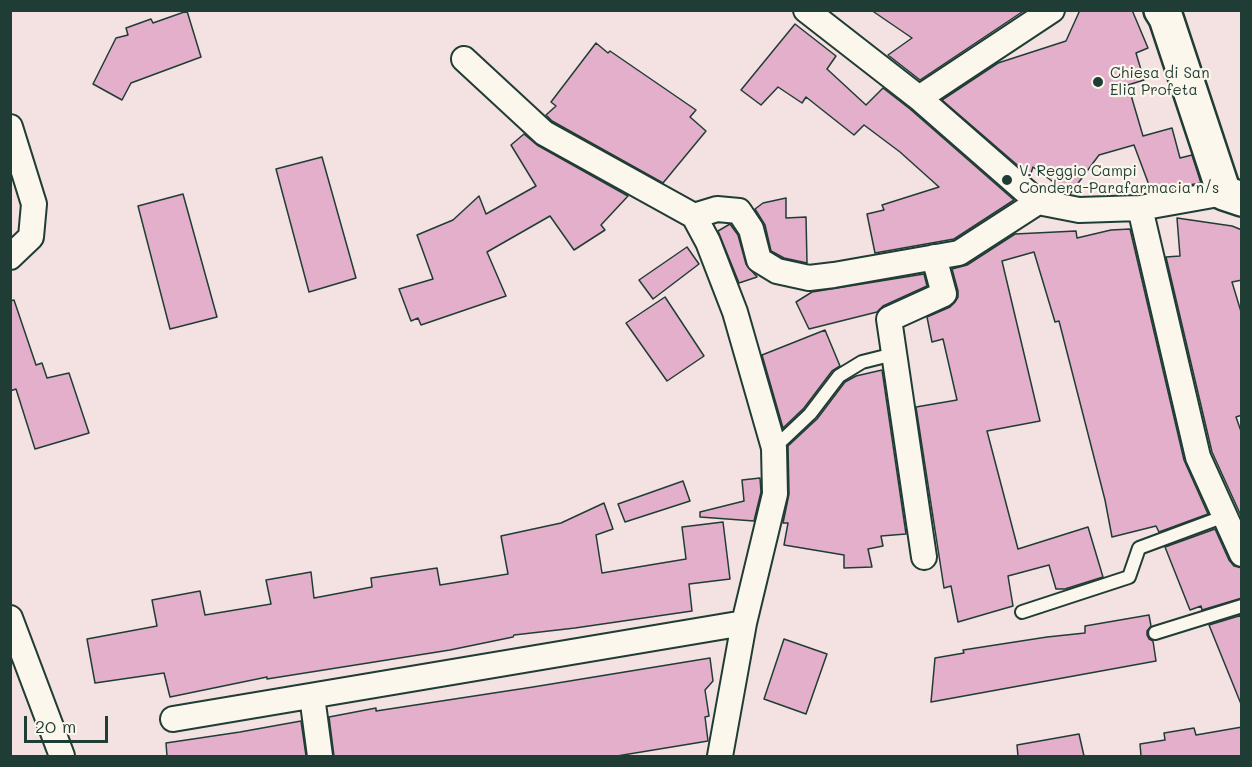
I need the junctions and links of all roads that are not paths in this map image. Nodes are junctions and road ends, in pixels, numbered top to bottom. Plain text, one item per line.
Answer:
1 (806, 10) edge
2 (1052, 10) edge
3 (1161, 10) edge
4 (464, 59) dead end
5 (919, 98) junction
6 (10, 127) edge
7 (1233, 196) edge
8 (1038, 202) junction
9 (1140, 208) junction
10 (694, 216) junction
11 (10, 257) edge
12 (934, 257) junction
13 (894, 354) junction
14 (774, 448) junction
15 (1224, 516) junction
16 (1242, 554) edge
17 (924, 557) dead end
18 (1242, 606) edge
19 (1022, 612) dead end
20 (10, 618) edge
21 (744, 623) junction
22 (1155, 633) dead end
23 (312, 696) junction
24 (173, 719) dead end
25 (62, 756) edge
26 (320, 756) edge
27 (720, 756) edge

1 - 5 street
2 - 5 street
3 - 7 main road
4 - 10 street
5 - 8 street
6 - 11 street
7 - 9 street
8 - 9 street
8 - 12 street
9 - 15 street
10 - 12 street
10 - 14 street
12 - 13 street
13 - 14 lane
13 - 17 street
14 - 21 street
15 - 16 street
15 - 19 lane
18 - 22 lane
20 - 25 street
21 - 23 street
21 - 27 street
23 - 24 street
23 - 26 street

